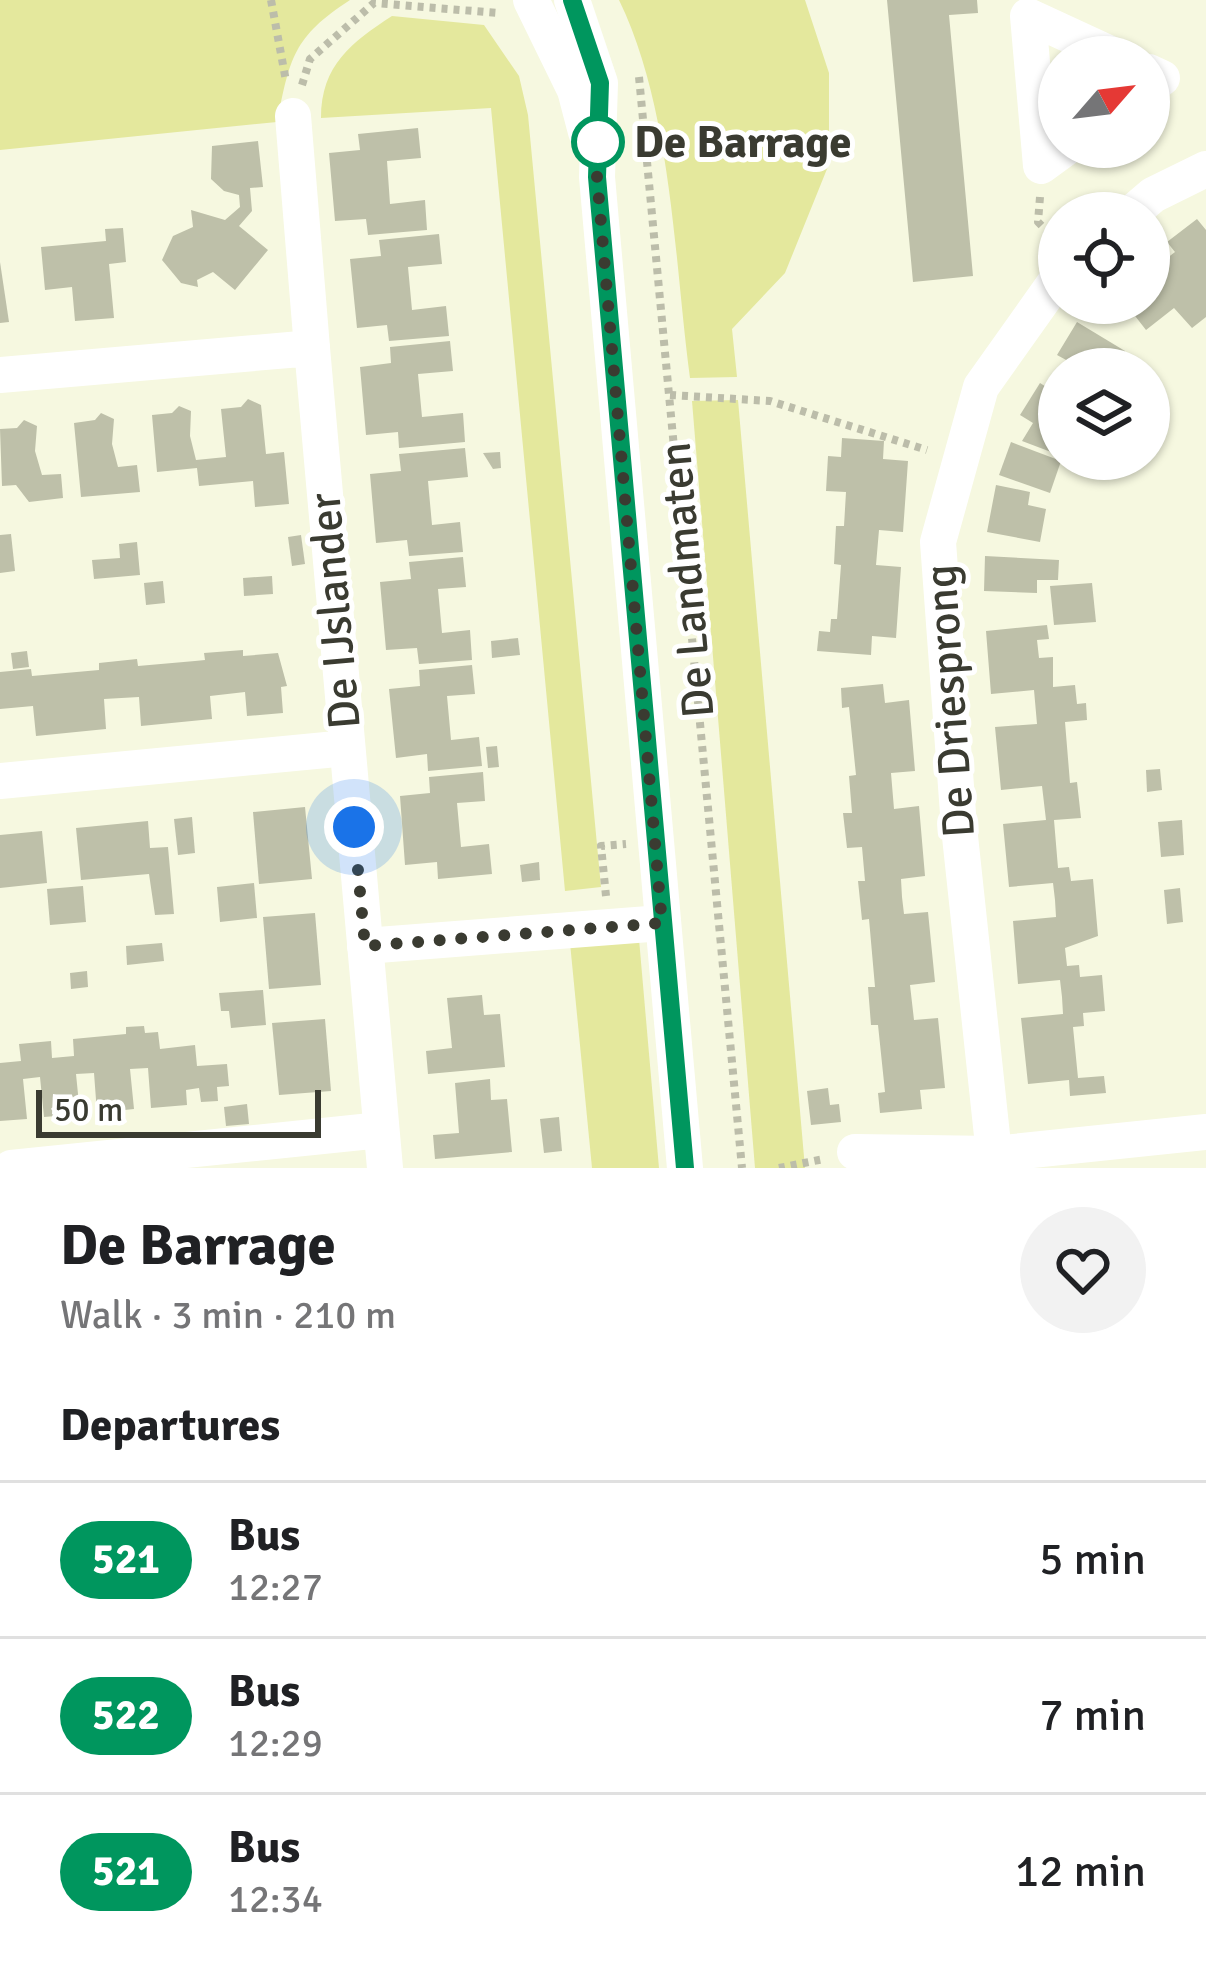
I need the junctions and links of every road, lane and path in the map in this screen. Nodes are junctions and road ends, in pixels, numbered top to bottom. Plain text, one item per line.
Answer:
1 (271, 0) edge
2 (572, 0) edge
3 (520, 6) edge
4 (1027, 8) edge
5 (1078, 36) edge
6 (635, 64) dead end
7 (1038, 68) edge
8 (292, 116) junction
9 (1206, 169) edge
10 (597, 177) junction
11 (1159, 192) edge
12 (1038, 307) edge
13 (312, 348) junction
14 (0, 376) edge
15 (670, 395) junction
16 (958, 459) junction
17 (347, 748) junction
18 (0, 782) edge
19 (662, 923) junction
20 (365, 946) junction
21 (381, 1130) junction
22 (1206, 1132) edge
23 (855, 1152) dead end
24 (994, 1154) junction
25 (11, 1168) edge
26 (385, 1168) edge
27 (685, 1168) edge
28 (742, 1168) edge

1 - 8 path
2 - 10 street, De Landmaten
3 - 8 path
3 - 10 street, De Landmaten
4 - 5 street
4 - 7 street
6 - 15 path, De Landmaten
8 - 13 street, De IJslander
9 - 11 street
10 - 19 street, De Landmaten
12 - 16 street, De Driesprong
13 - 14 street
13 - 17 street, De IJslander
15 - 16 path
15 - 28 path, De Landmaten
16 - 24 street, De Driesprong
17 - 18 street
17 - 20 street, De IJslander
19 - 20 street
19 - 27 street, De Landmaten
20 - 21 street, De IJslander
21 - 25 street
21 - 26 street, De IJslander
22 - 24 street
23 - 24 street

